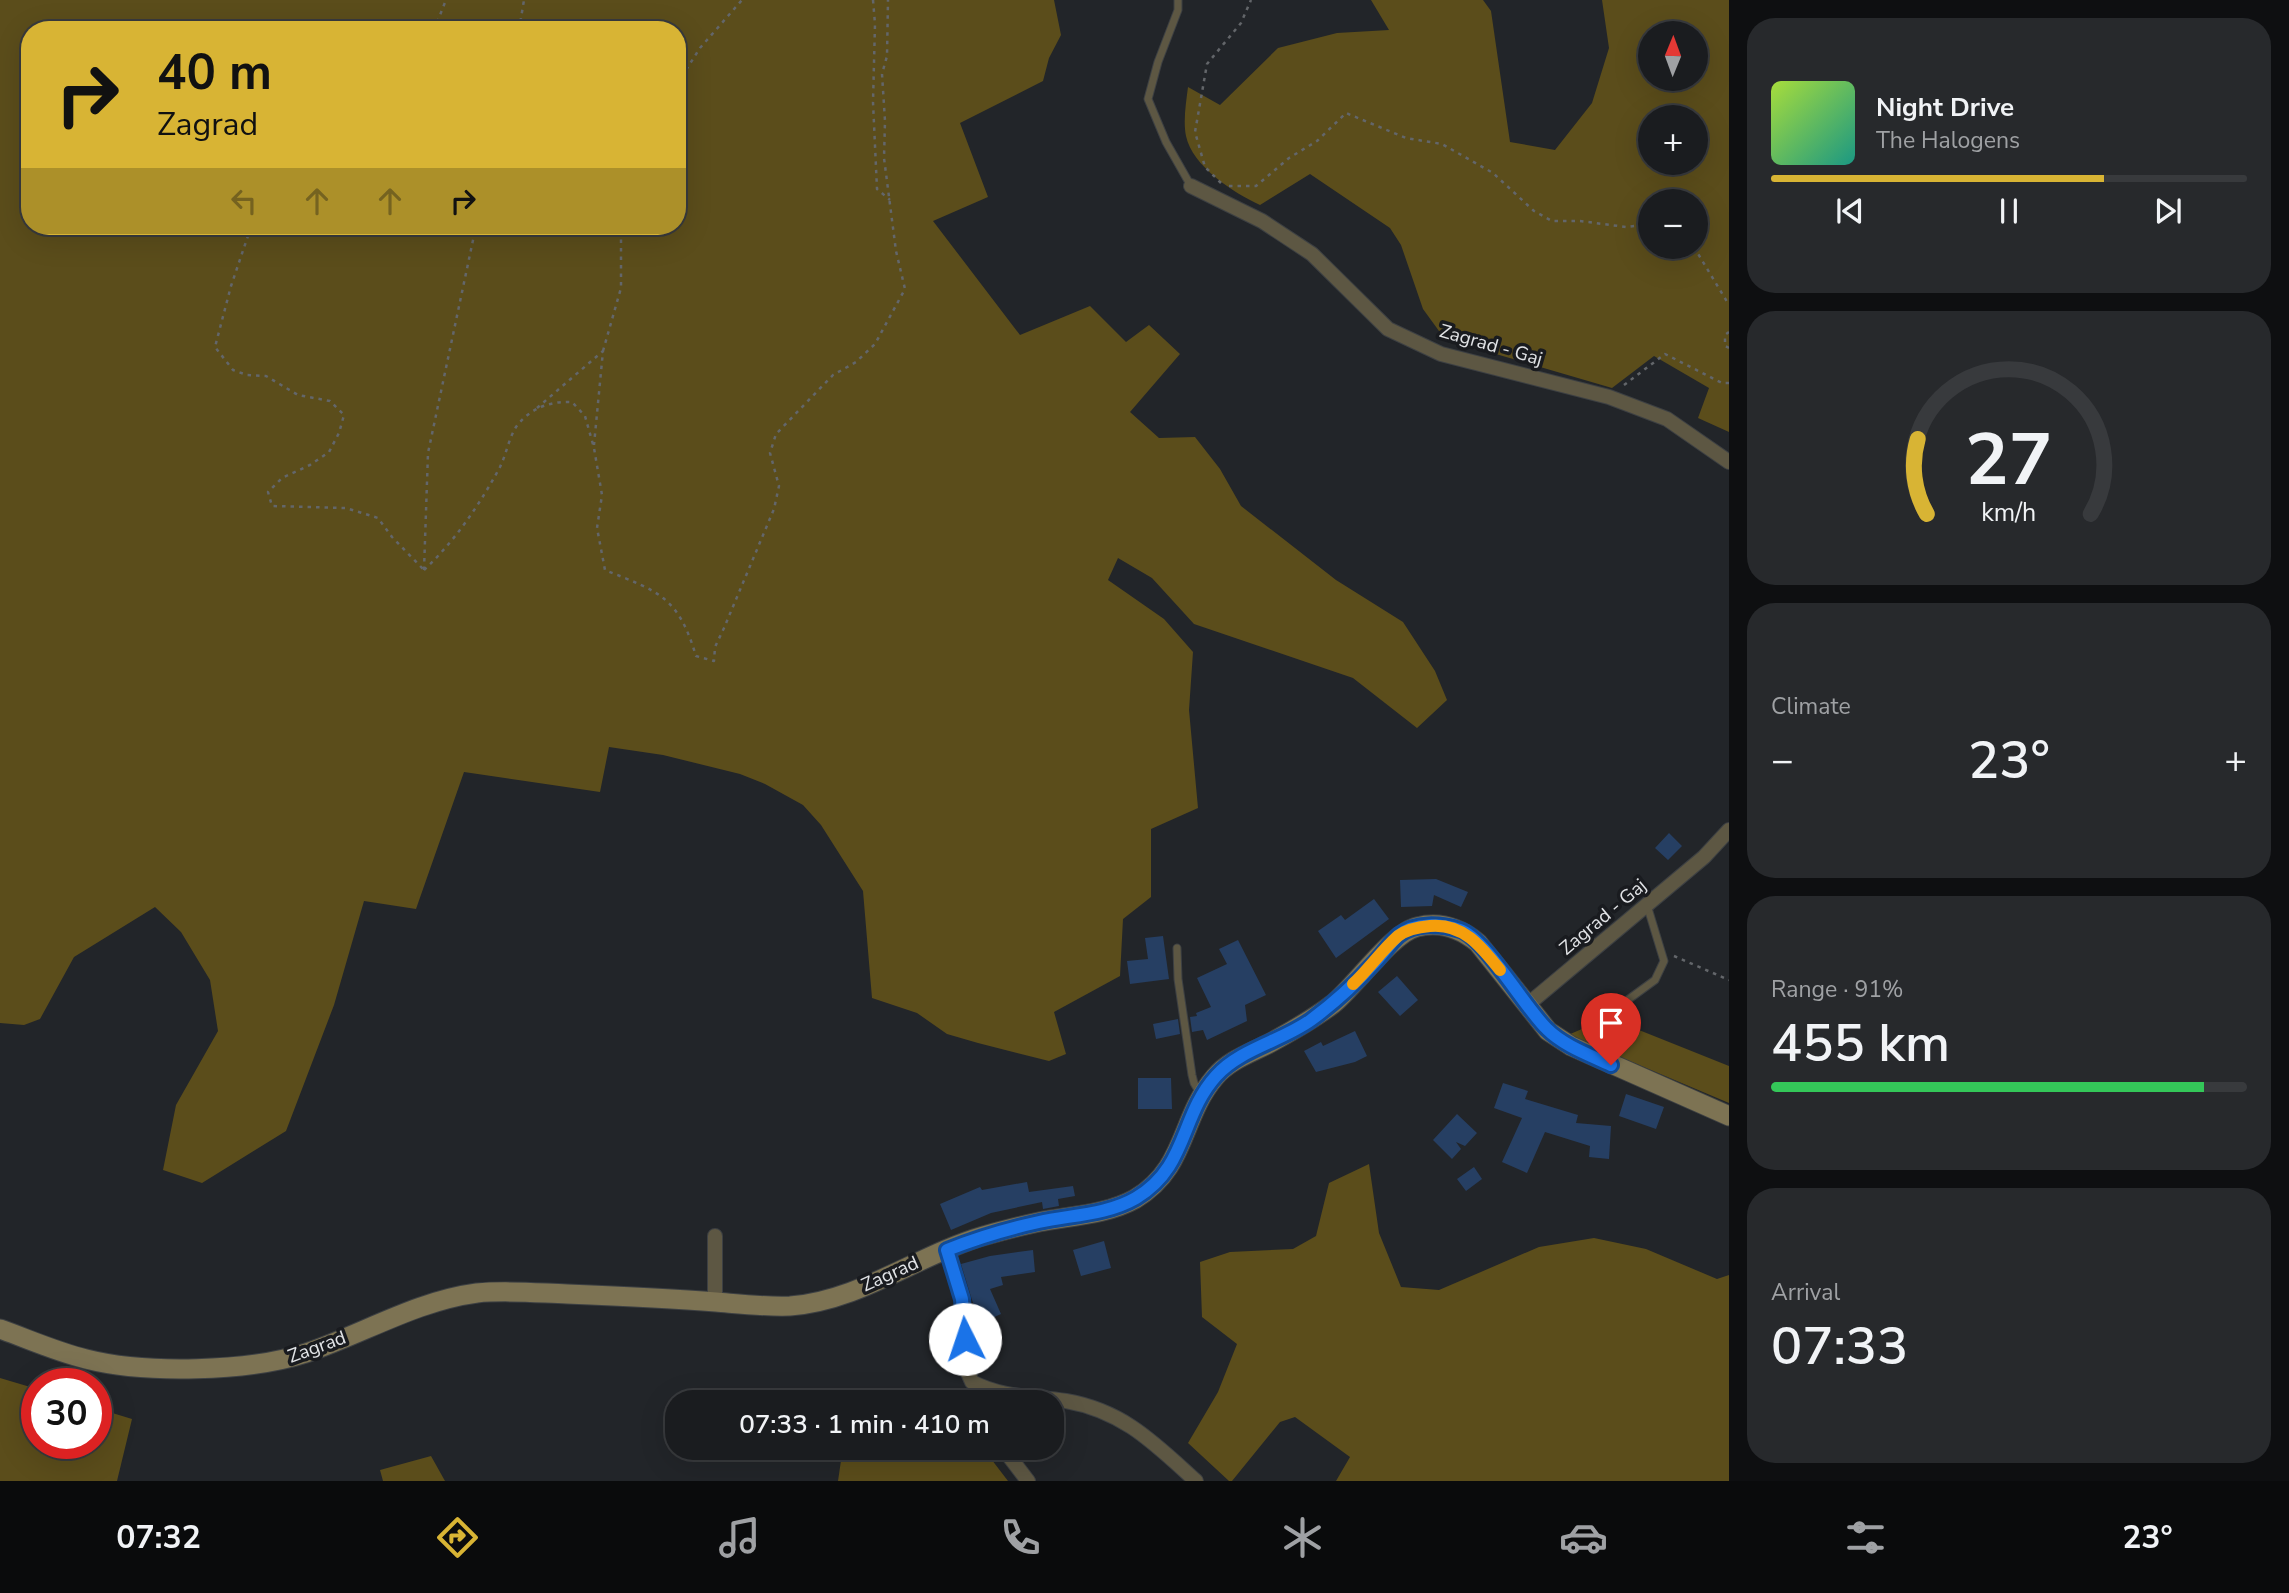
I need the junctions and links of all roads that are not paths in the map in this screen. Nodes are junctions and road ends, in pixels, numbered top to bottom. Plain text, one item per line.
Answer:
1 (1178, 0) edge
2 (1191, 186) joint
3 (1729, 462) edge
4 (1729, 830) edge
5 (1729, 845) edge
6 (1703, 857) junction
7 (1647, 905) junction
8 (1177, 948) dead end
9 (1526, 1006) junction
10 (1618, 1007) dead end
11 (1202, 1096) junction
12 (1729, 1116) edge
13 (715, 1236) dead end
14 (947, 1250) junction
15 (715, 1302) junction
16 (0, 1329) edge
17 (981, 1390) edge
18 (1064, 1401) edge
19 (1012, 1460) edge
20 (1028, 1481) edge
21 (1196, 1481) edge

1 - 2 lane
2 - 3 street, Zagrad - Gaj
4 - 6 street, Zagrad - Gaj
5 - 6 street, Zagrad - Gaj
6 - 7 street, Zagrad - Gaj
7 - 9 street, Zagrad - Gaj
7 - 10 lane
8 - 11 lane
9 - 11 main road, Zagrad
9 - 12 main road, Zagrad
11 - 14 main road, Zagrad
13 - 15 street
14 - 15 main road, Zagrad
14 - 17 street
15 - 16 main road, Zagrad
18 - 21 street
19 - 20 street

